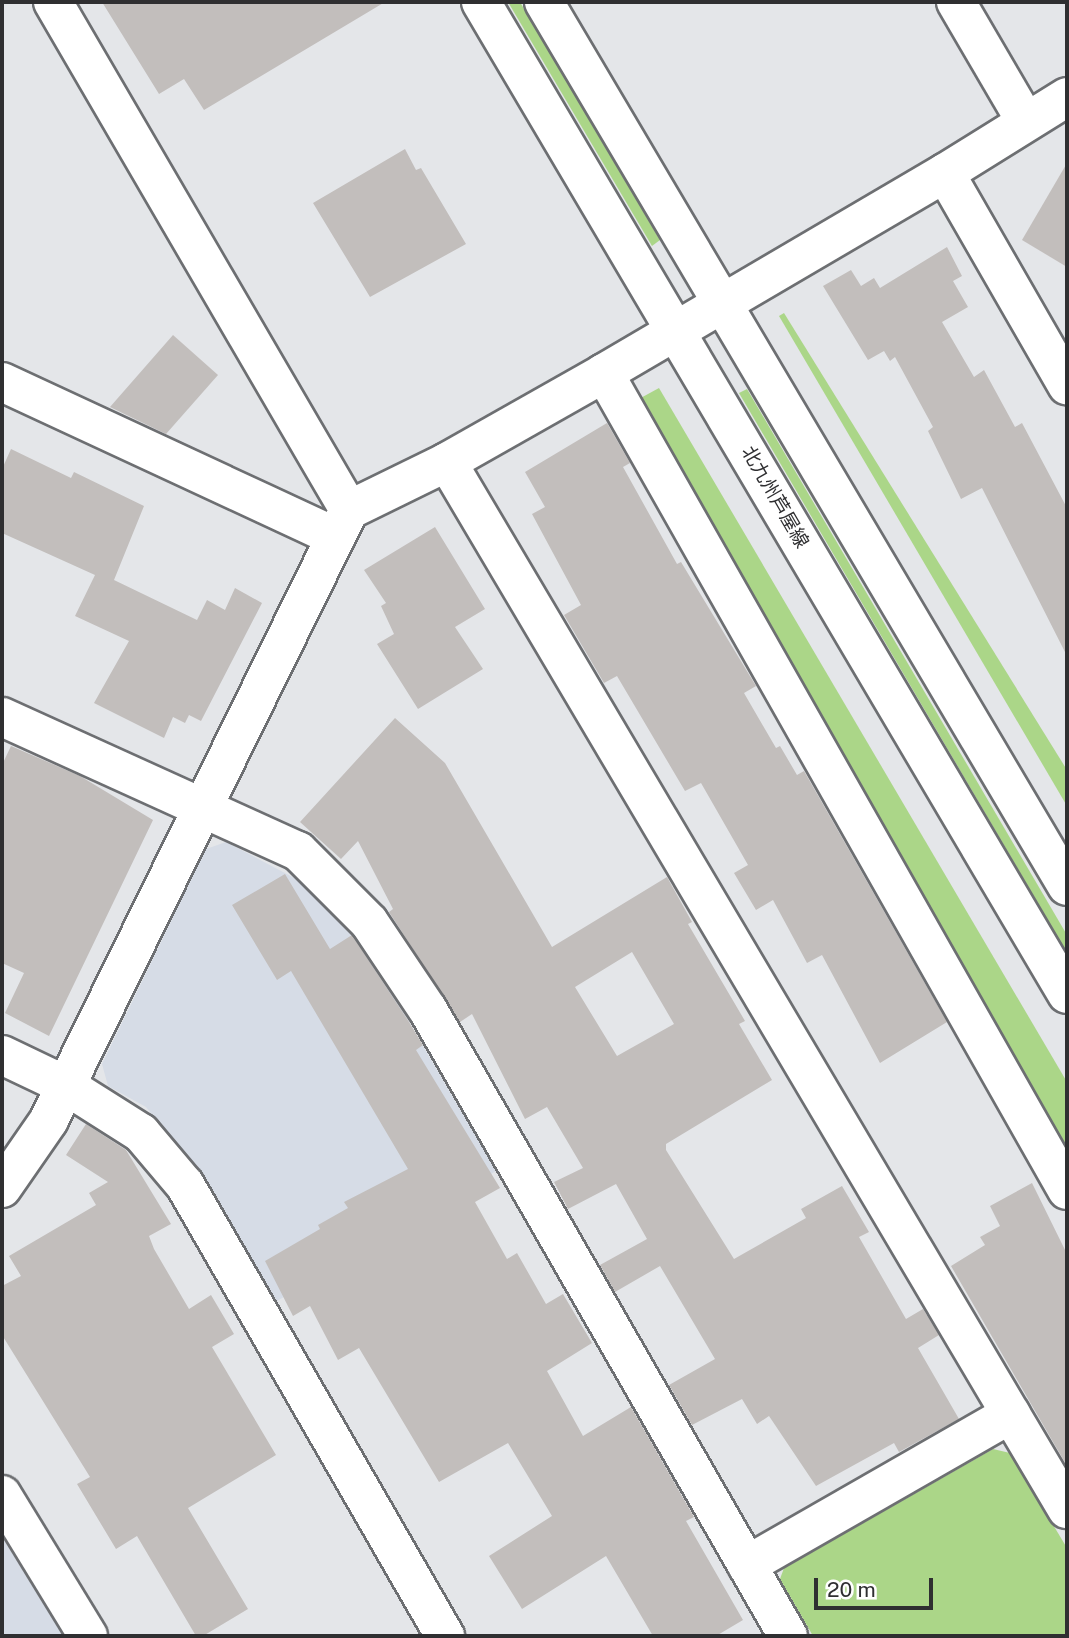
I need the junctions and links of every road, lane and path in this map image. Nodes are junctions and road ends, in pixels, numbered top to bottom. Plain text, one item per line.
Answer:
1 (53, 2) edge
2 (481, 2) edge
3 (544, 2) edge
4 (956, 2) edge
5 (1067, 97) edge
6 (1025, 120) junction
7 (1067, 120) edge
8 (945, 173) junction
9 (718, 302) junction
10 (677, 329) junction
11 (604, 373) junction
12 (2, 382) edge
13 (1067, 385) edge
14 (447, 462) junction
15 (342, 524) junction
16 (2, 717) edge
17 (201, 810) junction
18 (1067, 886) edge
19 (1067, 994) edge
20 (2, 1055) edge
21 (65, 1085) junction
22 (2, 1188) edge
23 (1067, 1190) edge
24 (1011, 1414) junction
25 (2, 1495) edge
26 (1067, 1509) edge
27 (747, 1565) junction
28 (88, 1636) edge
29 (445, 1636) edge
30 (788, 1636) edge

1 - 15 street
2 - 10 street, 北九州芦屋線
3 - 9 street
4 - 6 street
5 - 6 street
6 - 7 street
6 - 8 street
8 - 9 street
8 - 13 street
9 - 10 street
9 - 18 street
10 - 11 street
10 - 19 street, 北九州芦屋線
11 - 14 street
11 - 23 street
12 - 15 street
14 - 15 street
14 - 24 street
15 - 17 street
16 - 17 street
17 - 21 street
17 - 27 street
20 - 21 street
21 - 22 street
21 - 29 street
24 - 26 street
24 - 27 street
25 - 28 street
27 - 30 street

